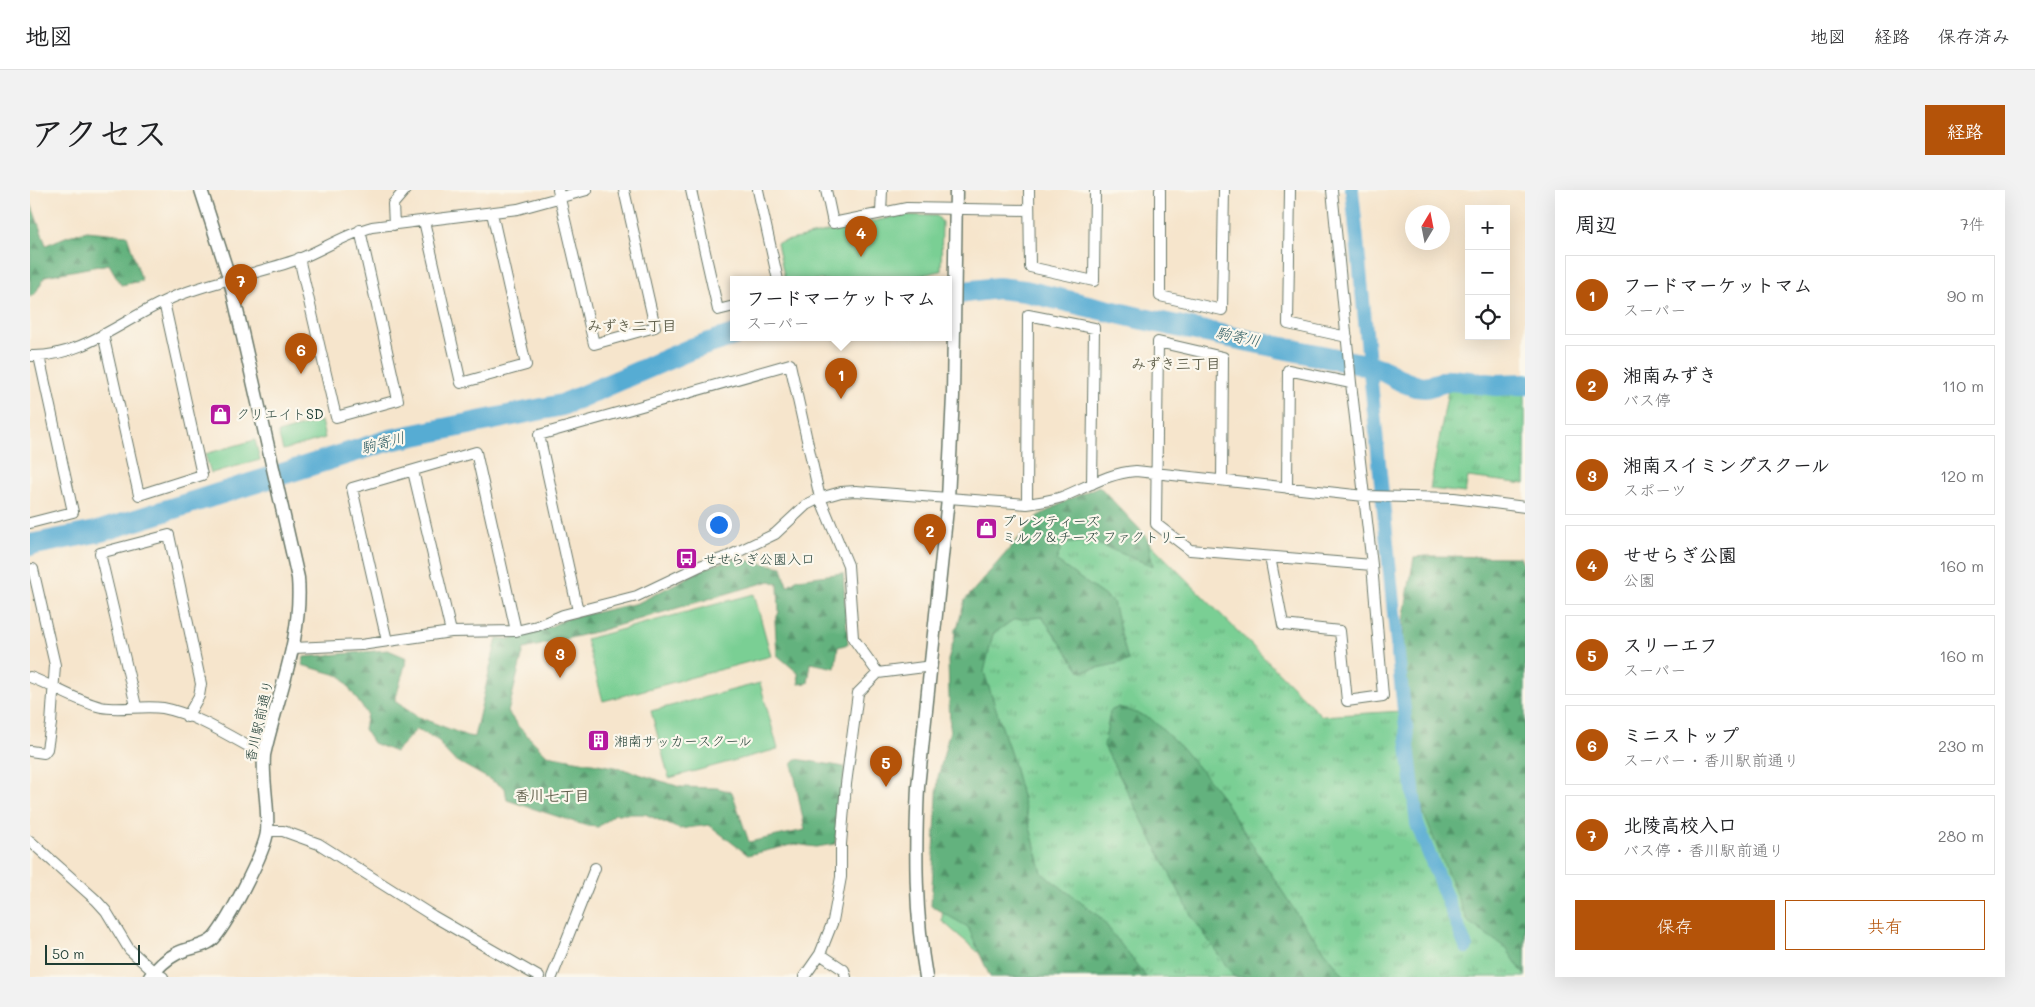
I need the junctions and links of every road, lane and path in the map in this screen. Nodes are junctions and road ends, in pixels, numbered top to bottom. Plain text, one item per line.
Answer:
1 (201, 190) edge
2 (405, 190) edge
3 (587, 190) edge
4 (624, 190) edge
5 (691, 190) edge
6 (758, 190) edge
7 (826, 190) edge
8 (882, 190) edge
9 (956, 190) edge
10 (1030, 190) edge
11 (1095, 190) edge
12 (1160, 190) edge
13 (1224, 190) edge
14 (1290, 190) edge
15 (1332, 190) edge
16 (559, 194) edge
17 (956, 210) junction
18 (1029, 210) junction
19 (492, 213) junction
20 (881, 213) junction
21 (424, 222) junction
22 (394, 225) junction
23 (360, 230) junction
24 (299, 258) junction
25 (777, 276) edge
26 (230, 280) junction
27 (164, 302) junction
28 (730, 307) edge
29 (103, 334) junction
30 (1347, 337) junction
31 (35, 356) edge
32 (1351, 383) junction
33 (413, 470) junction
34 (1157, 473) junction
35 (1222, 480) junction
36 (1092, 484) junction
37 (1287, 488) junction
38 (1364, 496) junction
39 (820, 498) junction
40 (948, 499) junction
41 (1027, 504) junction
42 (1525, 507) edge
43 (30, 523) edge
44 (1270, 557) junction
45 (1372, 565) junction
46 (30, 570) edge
47 (578, 611) junction
48 (516, 630) junction
49 (452, 632) junction
50 (387, 641) junction
51 (293, 648) junction
52 (932, 666) junction
53 (878, 673) junction
54 (30, 677) edge
55 (54, 687) junction
56 (136, 706) junction
57 (187, 717) junction
58 (30, 751) edge
59 (264, 755) junction
60 (267, 831) junction
61 (30, 841) edge
62 (595, 868) dead end
63 (820, 954) junction
64 (156, 975) edge
65 (539, 977) edge
66 (552, 977) edge
67 (804, 977) edge
68 (846, 977) edge
69 (926, 977) edge

1 - 26 street
2 - 22 street
3 - 16 street
4 - 16 street
5 - 28 street
6 - 25 street
7 - 20 street
8 - 20 street
9 - 17 street
10 - 18 street
11 - 18 street
12 - 13 street
14 - 30 street
15 - 30 street
16 - 19 street
17 - 18 street
17 - 20 street
17 - 40 street
19 - 21 street
19 - 21 street
21 - 22 street
22 - 23 street
23 - 24 street
23 - 24 street
24 - 26 street
26 - 27 street
26 - 51 street, 香川駅前通り
27 - 29 street
27 - 29 street
29 - 31 street
30 - 32 street
31 - 43 street
32 - 37 street
32 - 38 street
33 - 48 street
33 - 49 street
33 - 50 street
34 - 35 street
34 - 35 street
34 - 36 street
34 - 44 street
35 - 37 street
36 - 41 street
36 - 41 street
37 - 38 street
38 - 42 street
38 - 45 street
39 - 40 street
39 - 47 street
39 - 47 street
39 - 53 street
40 - 41 street
40 - 52 street
44 - 45 street
44 - 45 street
46 - 55 street
47 - 48 street
48 - 49 street
49 - 50 street
50 - 51 street
51 - 59 street, 香川駅前通り
52 - 53 street
52 - 69 street
53 - 63 street
54 - 55 street
55 - 56 street
55 - 58 street
56 - 57 street
56 - 57 street
57 - 59 street
59 - 60 street, 香川駅前通り
60 - 64 street, 香川駅前通り
60 - 65 street
61 - 64 street
62 - 66 street
63 - 67 street
63 - 68 street

